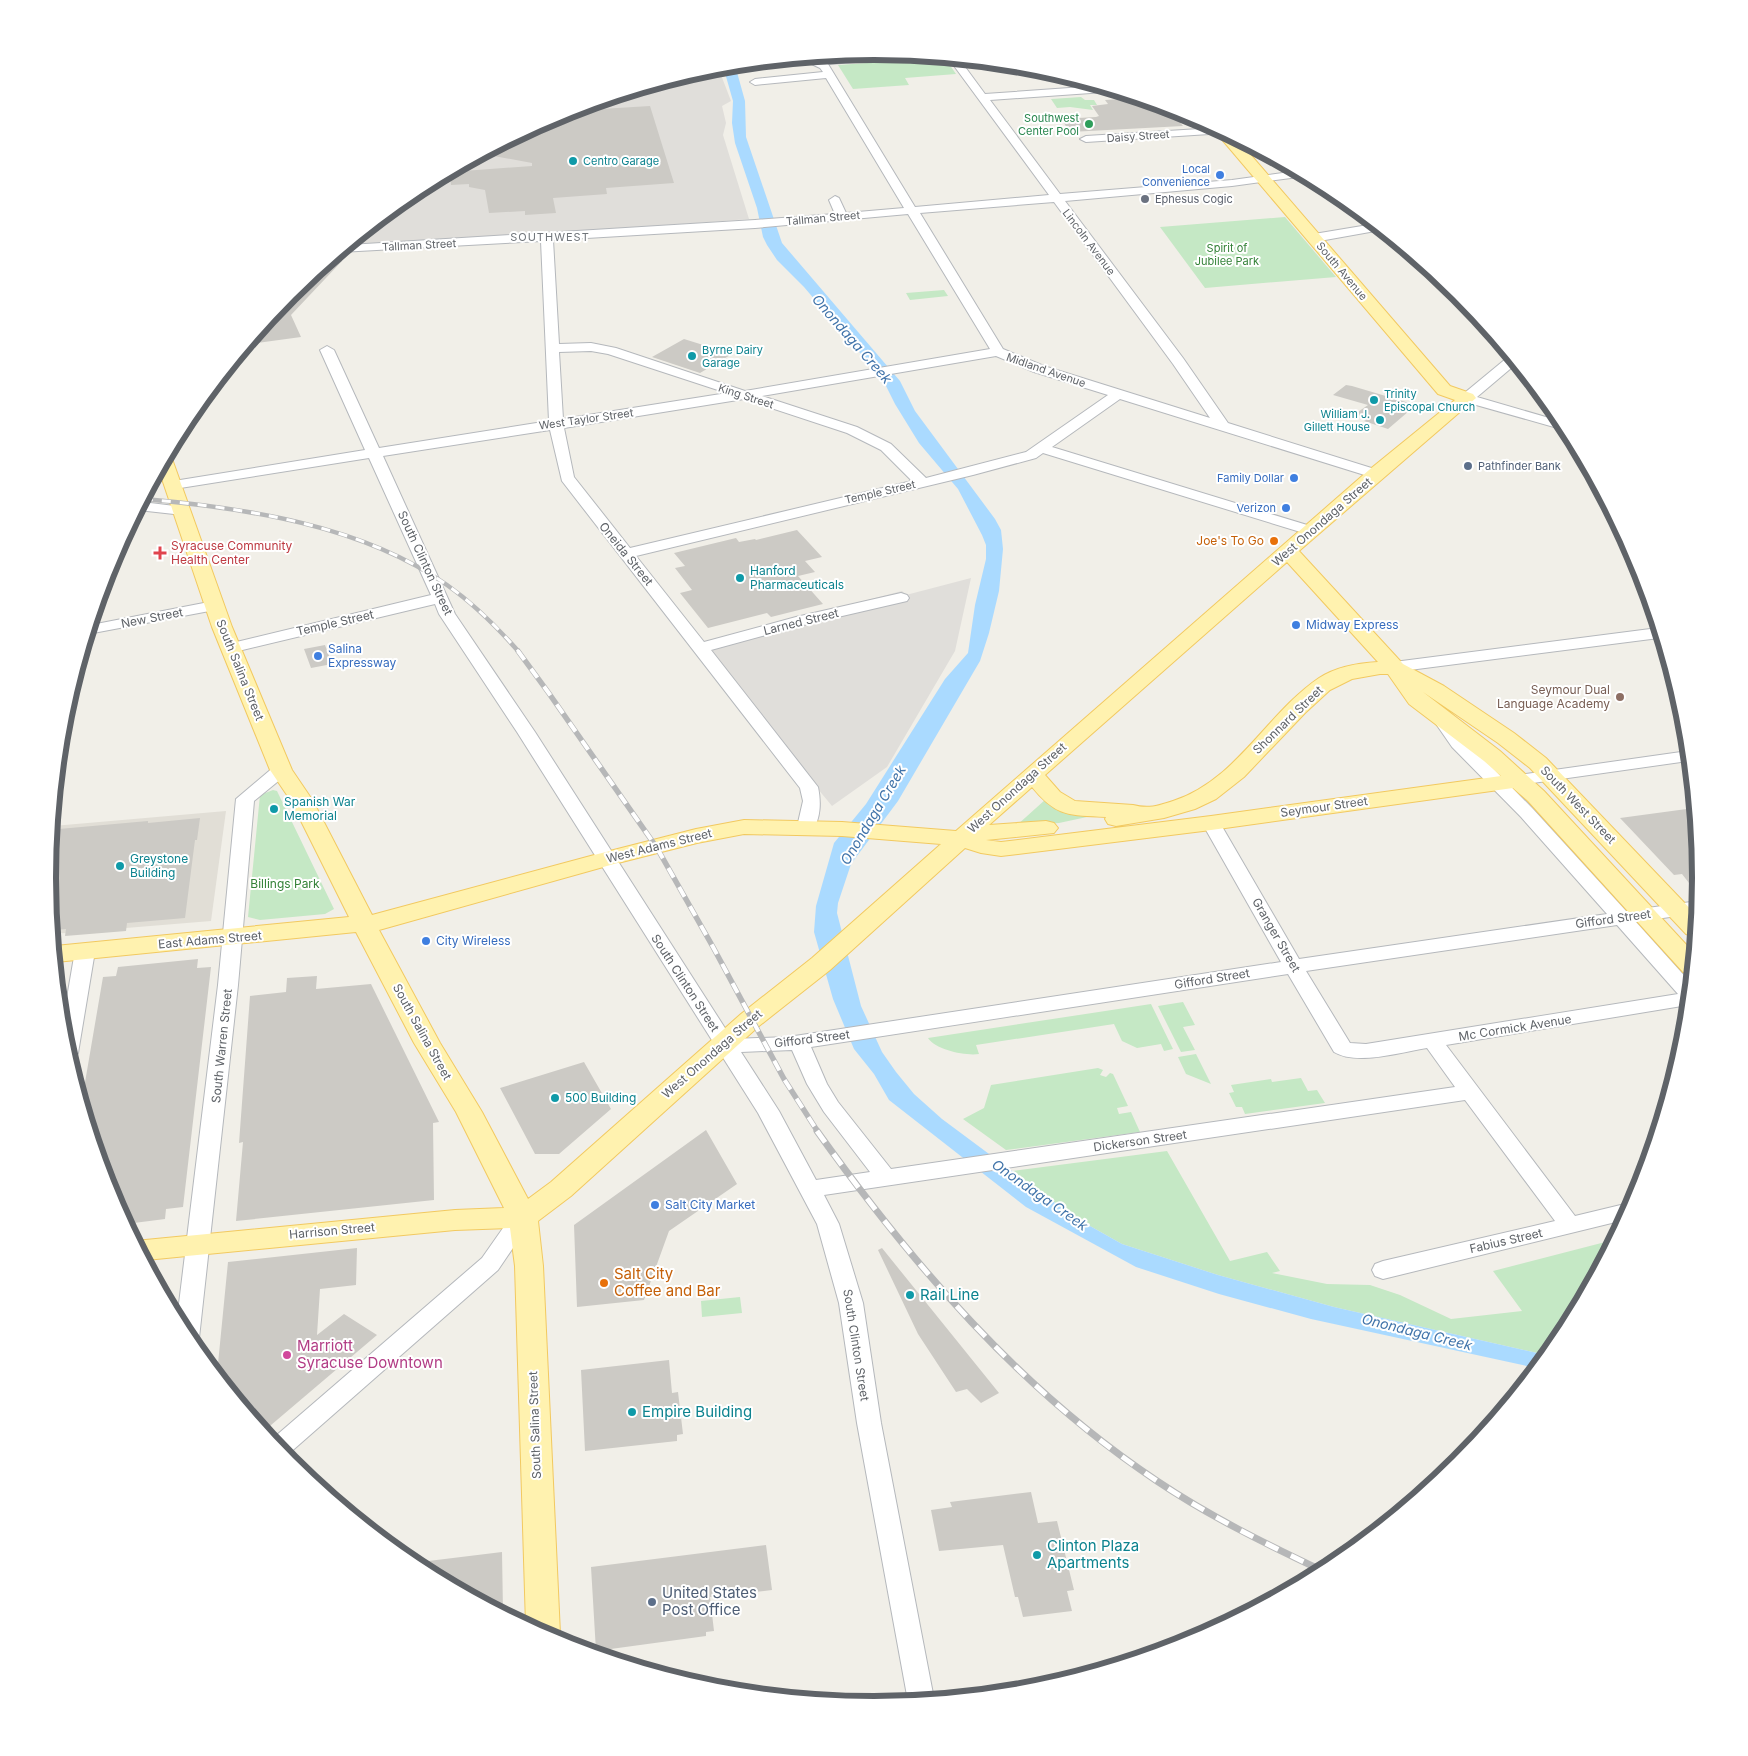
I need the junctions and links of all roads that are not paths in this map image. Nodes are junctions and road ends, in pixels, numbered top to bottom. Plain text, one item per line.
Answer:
1 (818, 62) edge
2 (958, 65) edge
3 (829, 75) junction
4 (754, 82) dead end
5 (1092, 90) edge
6 (982, 97) junction
7 (1208, 132) edge
8 (1086, 139) dead end
9 (1234, 144) edge
10 (1292, 176) edge
11 (1264, 180) junction
12 (1057, 198) junction
13 (834, 200) dead end
14 (913, 210) junction
15 (842, 216) junction
16 (1372, 229) edge
17 (547, 238) junction
18 (1314, 238) junction
19 (352, 249) edge
20 (553, 348) junction
21 (327, 350) dead end
22 (998, 352) junction
23 (1509, 363) edge
24 (870, 375) joint
25 (743, 394) junction
26 (1118, 394) junction
27 (1467, 398) junction
28 (556, 423) junction
29 (1554, 423) edge
30 (1223, 426) junction
31 (1042, 448) junction
32 (375, 452) junction
33 (167, 467) edge
34 (1376, 474) junction
35 (923, 483) junction
36 (174, 485) junction
37 (146, 507) edge
38 (183, 511) junction
39 (1312, 531) junction
40 (1289, 552) junction
41 (625, 554) junction
42 (440, 598) junction
43 (901, 598) dead end
44 (214, 606) junction
45 (96, 629) edge
46 (1654, 634) edge
47 (230, 648) junction
48 (701, 648) junction
49 (1394, 667) junction
50 (1683, 757) edge
51 (281, 770) junction
52 (1033, 774) junction
53 (1552, 776) junction
54 (1508, 782) junction
55 (1152, 813) junction
56 (1211, 823) junction
57 (806, 828) junction
58 (961, 838) junction
59 (606, 859) junction
60 (1688, 908) edge
61 (1645, 914) junction
62 (1621, 918) junction
63 (364, 925) junction
64 (230, 938) junction
65 (85, 952) junction
66 (60, 954) edge
67 (1687, 961) edge
68 (1294, 966) junction
69 (1684, 988) edge
70 (1683, 999) edge
71 (71, 1034) edge
72 (1432, 1041) junction
73 (798, 1042) junction
74 (725, 1044) junction
75 (1341, 1046) joint
76 (1471, 1092) junction
77 (885, 1178) junction
78 (810, 1189) junction
79 (1620, 1213) edge
80 (523, 1218) junction
81 (1570, 1225) junction
82 (197, 1244) junction
83 (146, 1249) edge
84 (1383, 1270) dead end
85 (189, 1323) edge
86 (284, 1444) edge
87 (543, 1625) edge
88 (920, 1694) edge

1 - 3 street, Midland Avenue
2 - 6 street, Lincoln Avenue
3 - 4 street
3 - 14 street, Midland Avenue
5 - 6 street
6 - 12 street, Lincoln Avenue
7 - 8 street, Daisy Street
9 - 11 main road, South Avenue
10 - 11 street, Tallman Street
11 - 12 street, Tallman Street
11 - 18 main road, South Avenue
12 - 14 street, Tallman Street
12 - 30 street, Lincoln Avenue
13 - 15 street
14 - 15 street, Tallman Street
14 - 22 street, Midland Avenue
15 - 17 street, Tallman Street
16 - 18 street
17 - 19 street, Tallman Street
17 - 20 street, Oneida Street
18 - 27 main road, South Avenue
20 - 25 street, King Street
20 - 28 street, Oneida Street
21 - 32 street
22 - 24 street, West Taylor Street
22 - 26 street, Midland Avenue
23 - 27 street, West Onondaga Street
24 - 25 street, West Taylor Street
25 - 28 street, West Taylor Street
25 - 35 street, King Street
26 - 30 street, Midland Avenue
26 - 31 street, Temple Street
27 - 29 street
27 - 34 main road, West Onondaga Street
28 - 32 street, West Taylor Street
28 - 41 street, Oneida Street
30 - 34 street, Midland Avenue
31 - 35 street, Temple Street
31 - 39 street
32 - 36 street, West Taylor Street
32 - 42 street, South Clinton Street
33 - 36 main road, South Salina Street
34 - 39 main road, West Onondaga Street
35 - 41 street, Temple Street
36 - 38 main road, South Salina Street
37 - 38 street
38 - 44 main road, South Salina Street
39 - 40 main road, West Onondaga Street
40 - 49 main road, South West Street
40 - 52 main road, West Onondaga Street
41 - 48 street, Oneida Street
42 - 47 street, Temple Street
42 - 59 street, South Clinton Street
43 - 48 street, Larned Street
44 - 45 street, New Street
44 - 47 main road, South Salina Street
46 - 49 street, Shonnard Street
47 - 51 main road, South Salina Street
48 - 57 street, Oneida Street
49 - 53 main road, South West Street
49 - 54 main road, South West Street
49 - 55 main road, Shonnard Street
50 - 53 street, Seymour Street
51 - 63 main road, South Salina Street
51 - 64 street, South Warren Street
52 - 55 main road
52 - 58 main road, West Onondaga Street
53 - 54 street, Seymour Street
53 - 60 main road, South West Street
54 - 56 main road, Seymour Street
54 - 61 main road, South West Street
54 - 62 street, South West Street
55 - 58 main road, Shonnard Street
56 - 58 main road, Seymour Street
56 - 68 street, Granger Street
57 - 58 main road, West Adams Street
57 - 59 main road, West Adams Street
58 - 74 main road, West Onondaga Street
59 - 63 main road, West Adams Street
59 - 74 street, South Clinton Street
60 - 61 street, Gifford Street
61 - 62 street, Gifford Street
61 - 67 main road, South West Street
62 - 68 street, Gifford Street
62 - 69 street, South West Street
63 - 64 main road, East Adams Street
63 - 80 main road, South Salina Street
64 - 65 main road, East Adams Street
64 - 82 street, South Warren Street
65 - 66 main road, East Adams Street
65 - 71 street
68 - 73 street, Gifford Street
68 - 75 street, Granger Street
70 - 72 street, Mc Cormick Avenue
72 - 75 street, Mc Cormick Avenue
72 - 76 street
73 - 74 street, Gifford Street
73 - 77 street
74 - 78 street, South Clinton Street
74 - 80 main road, West Onondaga Street
76 - 77 street, Dickerson Street
76 - 81 street
77 - 78 street, Dickerson Street
78 - 88 street, South Clinton Street
79 - 81 street, Fabius Street
80 - 82 main road, Harrison Street
80 - 86 street
80 - 87 main road, South Salina Street
81 - 84 street, Fabius Street
82 - 83 main road, Harrison Street
82 - 85 street, South Warren Street

